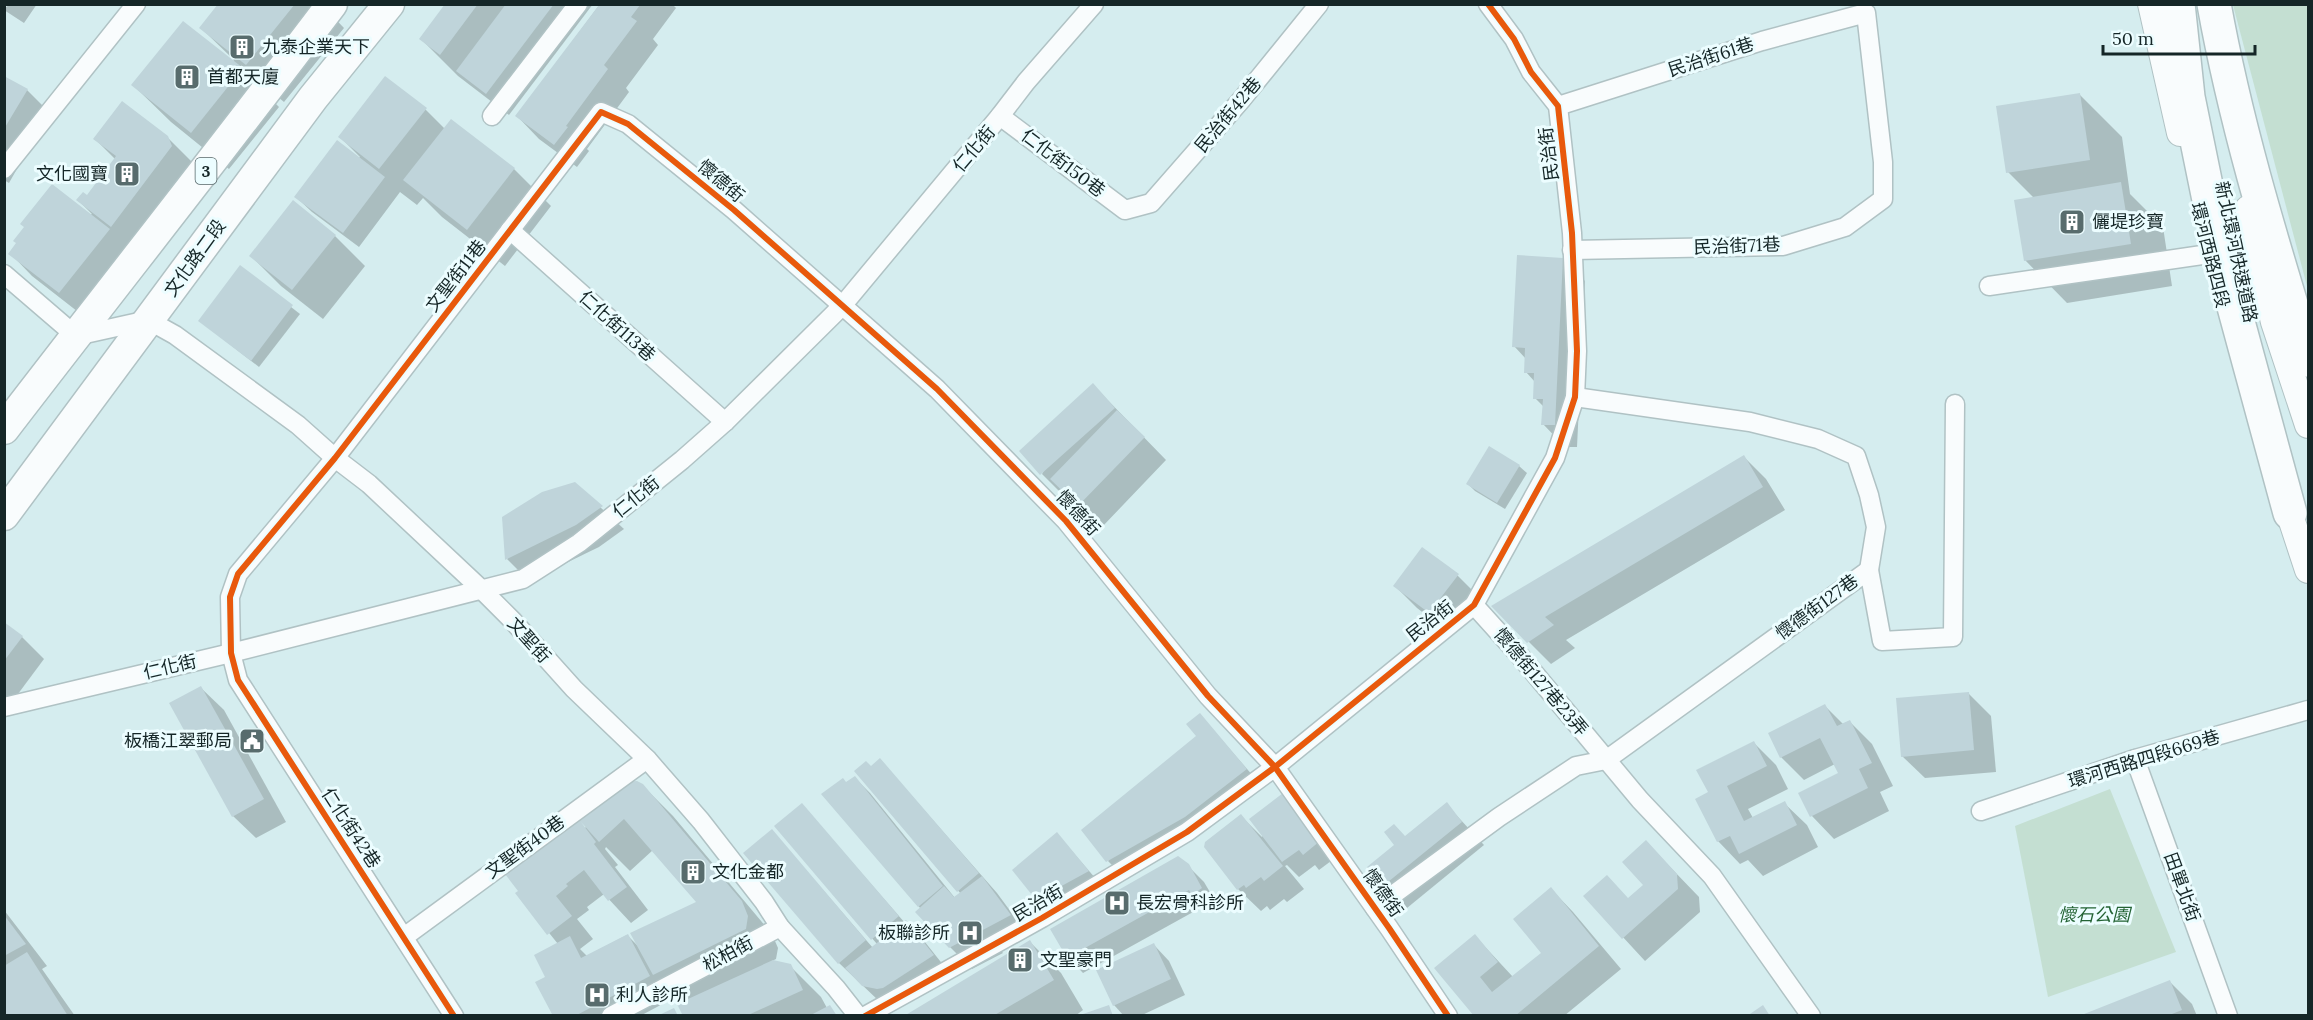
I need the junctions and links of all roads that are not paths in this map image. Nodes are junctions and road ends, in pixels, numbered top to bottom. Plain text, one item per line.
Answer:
1 (136, 4) edge
2 (332, 4) edge
3 (389, 4) edge
4 (578, 4) edge
5 (1094, 4) edge
6 (1319, 4) edge
7 (1488, 4) edge
8 (2151, 4) edge
9 (2179, 4) edge
10 (2201, 4) edge
11 (2214, 4) edge
12 (1866, 13) joint
13 (1558, 106) junction
14 (601, 112) joint
15 (492, 116) dead end
16 (1000, 116) junction
17 (4, 169) edge
18 (1125, 210) joint
19 (510, 230) junction
20 (1572, 250) junction
21 (2209, 254) junction
22 (4, 274) edge
23 (1989, 286) dead end
24 (842, 306) junction
25 (148, 320) junction
26 (76, 336) junction
27 (2308, 360) edge
28 (1575, 397) junction
29 (1955, 405) dead end
30 (725, 422) junction
31 (2308, 425) edge
32 (4, 429) edge
33 (335, 458) junction
34 (2299, 504) edge
35 (4, 515) edge
36 (1869, 570) junction
37 (2308, 570) edge
38 (481, 589) junction
39 (1474, 605) junction
40 (231, 653) junction
41 (4, 706) edge
42 (2308, 710) edge
43 (647, 759) junction
44 (2135, 759) junction
45 (1606, 760) junction
46 (1275, 767) junction
47 (1981, 811) dead end
48 (1375, 908) junction
49 (780, 927) junction
50 (404, 937) junction
51 (454, 1016) edge
52 (611, 1016) edge
53 (858, 1016) edge
54 (865, 1016) edge
55 (1448, 1016) edge
56 (1811, 1016) edge
57 (2228, 1016) edge

1 - 17 street
2 - 26 main road, 3
3 - 25 main road, 文化路二段 / 3
4 - 15 street
5 - 16 street, 仁化街
6 - 18 street, 民治街42巷
7 - 13 street, 民治街
8 - 21 main road, 環河西路四段
9 - 34 highway, 新北環河快速道路
10 - 31 main road
11 - 27 highway, 新北環河快速道路
12 - 13 street, 民治街61巷
12 - 20 street, 民治街71巷
13 - 20 street, 民治街
14 - 19 street, 文聖街11巷
14 - 24 street, 懷德街
16 - 18 street, 仁化街150巷
16 - 24 street, 仁化街
19 - 30 street, 仁化街113巷
19 - 33 street, 文聖街11巷
20 - 28 street, 民治街
21 - 23 street
21 - 34 main road, 環河西路四段
22 - 26 street
24 - 30 street, 仁化街
24 - 46 street, 懷德街
25 - 26 street
25 - 33 street, 文聖街
25 - 35 main road, 文化路二段 / 3
26 - 32 main road, 3
28 - 36 street
28 - 39 street, 民治街
29 - 36 street, 懷德街127巷
30 - 38 street, 仁化街
33 - 38 street, 文聖街
33 - 40 street, 文聖街11巷
34 - 37 main road, 環河西路四段
36 - 45 street, 懷德街127巷
38 - 40 street, 仁化街
38 - 43 street, 文聖街
39 - 45 street, 懷德街127巷23弄
39 - 46 street, 民治街
40 - 41 street, 仁化街
40 - 50 street, 仁化街42巷
42 - 44 street, 環河西路四段669巷
43 - 49 street, 文聖街
43 - 50 street, 文聖街40巷
44 - 47 street, 環河西路四段669巷
44 - 57 street, 田單北街
45 - 48 street, 懷德街127巷
45 - 56 street
46 - 48 street, 懷德街
46 - 54 street, 民治街
48 - 55 street, 懷德街
49 - 52 street, 松柏街
49 - 53 street, 文聖街
50 - 51 street, 仁化街42巷

